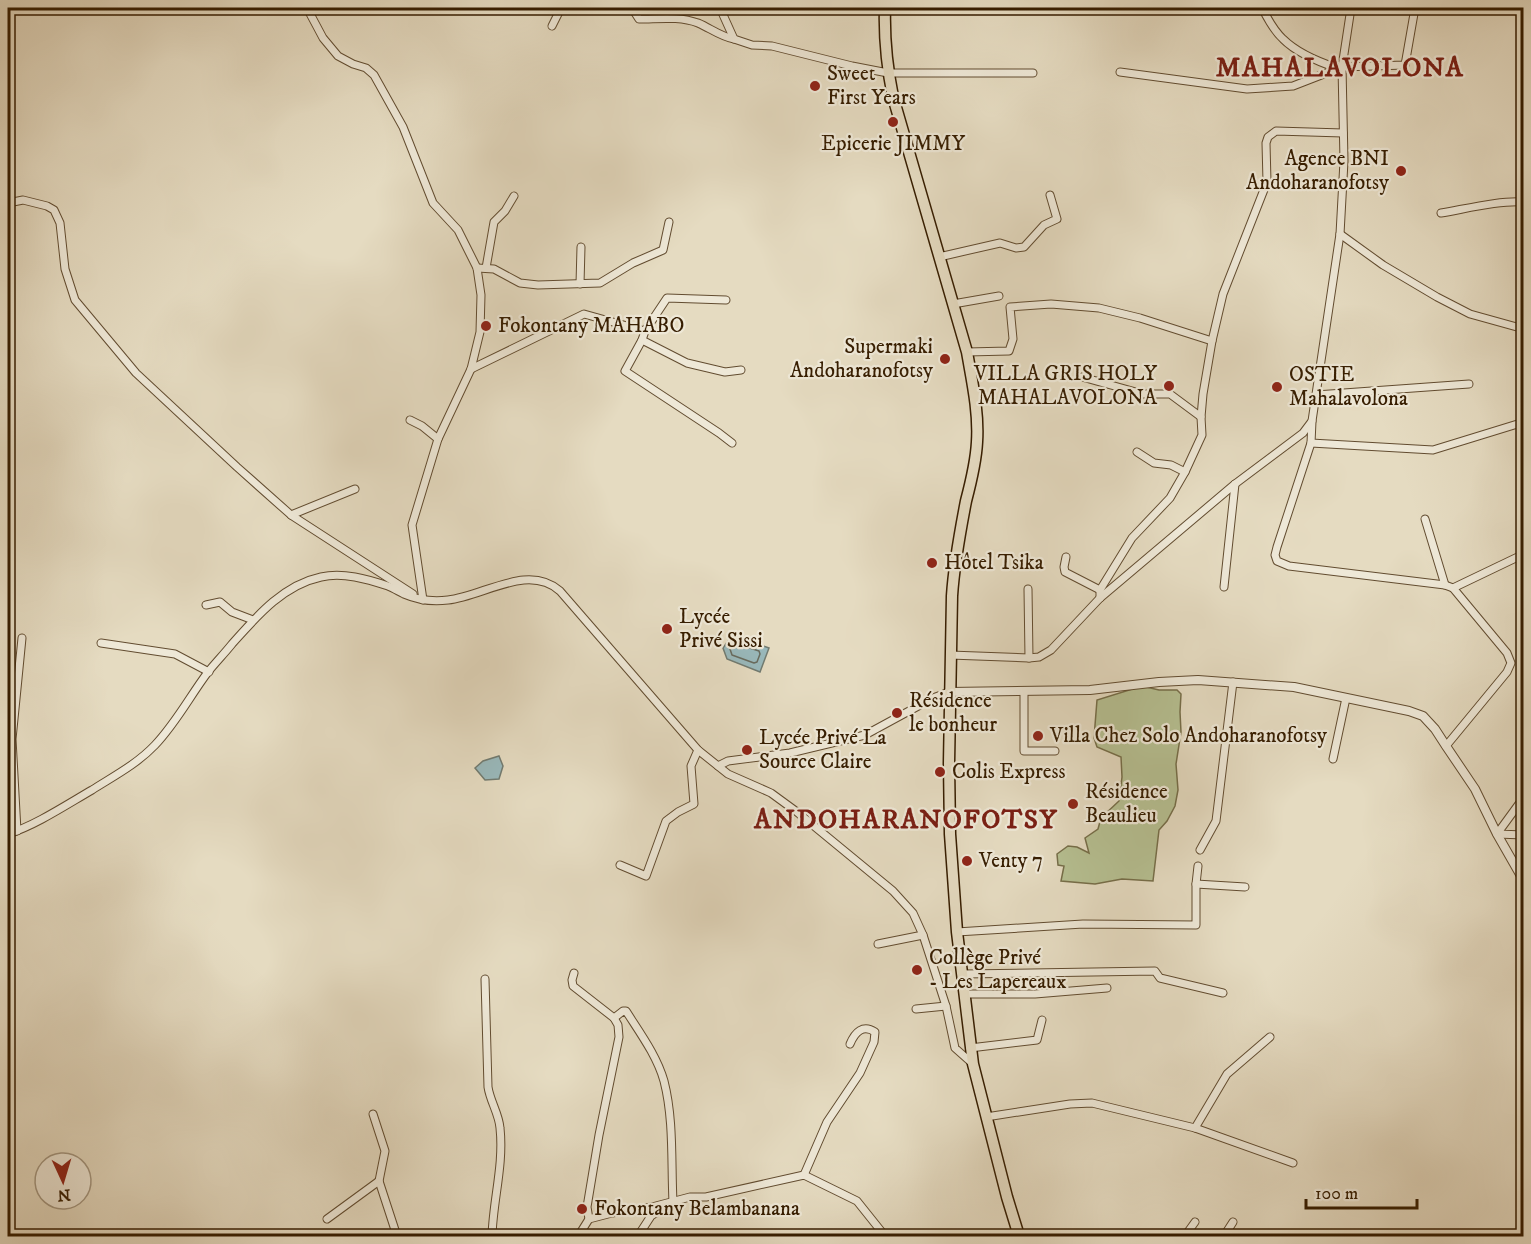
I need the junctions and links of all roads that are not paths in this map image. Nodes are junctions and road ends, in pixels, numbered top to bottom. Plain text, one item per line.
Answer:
1 (307, 8) edge
2 (561, 8) edge
3 (632, 8) edge
4 (720, 8) edge
5 (885, 8) edge
6 (1163, 8) edge
7 (1215, 8) edge
8 (1262, 8) edge
9 (1351, 8) edge
10 (1415, 8) edge
11 (552, 26) dead end
12 (734, 39) junction
13 (1339, 67) junction
14 (1120, 72) dead end
15 (888, 73) junction
16 (1033, 73) dead end
17 (1343, 133) junction
18 (1050, 195) dead end
19 (514, 196) dead end
20 (1524, 202) edge
21 (8, 206) edge
22 (1441, 213) dead end
23 (669, 222) dead end
24 (1340, 234) junction
25 (581, 247) dead end
26 (939, 257) junction
27 (482, 268) junction
28 (580, 284) junction
29 (999, 296) dead end
30 (726, 300) dead end
31 (953, 304) junction
32 (1524, 329) edge
33 (645, 331) junction
34 (642, 340) junction
35 (1212, 341) junction
36 (967, 352) junction
37 (471, 369) junction
38 (741, 370) dead end
39 (1083, 377) dead end
40 (1469, 384) dead end
41 (1316, 395) junction
42 (1201, 417) junction
43 (410, 420) dead end
44 (1312, 421) junction
45 (1524, 422) edge
46 (438, 439) junction
47 (732, 443) dead end
48 (1311, 443) junction
49 (1137, 452) dead end
50 (1185, 472) junction
51 (1236, 484) junction
52 (356, 489) dead end
53 (291, 515) junction
54 (1425, 519) dead end
55 (1524, 554) edge
56 (1066, 557) dead end
57 (1224, 587) dead end
58 (1449, 587) junction
59 (1028, 589) dead end
60 (1100, 594) junction
61 (423, 600) junction
62 (206, 605) dead end
63 (253, 620) junction
64 (22, 638) dead end
65 (101, 643) dead end
66 (950, 656) junction
67 (1029, 657) junction
68 (208, 672) junction
69 (1233, 682) junction
70 (1024, 691) junction
71 (949, 692) junction
72 (1346, 698) junction
73 (1446, 746) junction
74 (698, 750) junction
75 (1055, 751) dead end
76 (1332, 759) dead end
77 (718, 766) junction
78 (1524, 797) edge
79 (17, 831) junction
80 (8, 834) edge
81 (1497, 834) junction
82 (1524, 835) edge
83 (1200, 850) dead end
84 (620, 865) dead end
85 (1198, 866) dead end
86 (1524, 878) edge
87 (1196, 884) junction
88 (1245, 887) dead end
89 (957, 932) junction
90 (923, 935) junction
91 (878, 944) dead end
92 (574, 973) dead end
93 (962, 974) junction
94 (485, 979) dead end
95 (1107, 988) dead end
96 (1223, 993) dead end
97 (964, 994) junction
98 (946, 1006) junction
99 (916, 1009) dead end
100 (614, 1018) junction
101 (1042, 1020) dead end
102 (1270, 1037) dead end
103 (849, 1044) dead end
104 (970, 1048) junction
105 (973, 1064) junction
106 (373, 1114) dead end
107 (986, 1117) junction
108 (1195, 1128) junction
109 (1293, 1163) dead end
110 (804, 1175) junction
111 (379, 1181) junction
112 (673, 1202) junction
113 (327, 1219) dead end
114 (589, 1219) junction
115 (1195, 1222) dead end
116 (1233, 1222) dead end
117 (396, 1236) edge
118 (491, 1236) edge
119 (536, 1236) edge
120 (574, 1236) edge
121 (638, 1236) edge
122 (885, 1236) edge
123 (1019, 1236) edge
124 (1185, 1236) edge
125 (1224, 1236) edge

1 - 27 street
2 - 11 street
3 - 12 street
4 - 12 street
5 - 15 main road
6 - 7 street
8 - 13 street
9 - 13 street
10 - 13 street
12 - 15 street
13 - 14 street
13 - 17 street
15 - 16 street
15 - 26 main road
17 - 24 street
17 - 35 street
18 - 26 street
19 - 27 street
20 - 22 street
21 - 53 street
23 - 28 street
24 - 32 street
24 - 41 street
25 - 28 street
26 - 31 main road
27 - 28 street
27 - 37 street
29 - 31 street
30 - 33 street
31 - 36 main road
33 - 34 street
33 - 37 street
34 - 38 street
34 - 47 street
35 - 36 street
35 - 42 street
36 - 66 main road
37 - 46 street
39 - 42 street
40 - 41 street
41 - 44 street
42 - 50 street
43 - 46 street
44 - 48 street
44 - 51 street
45 - 48 street
46 - 61 street
48 - 58 street
49 - 50 street
50 - 60 street
51 - 57 street
51 - 60 street
52 - 53 street
53 - 61 street
54 - 58 street
55 - 58 street
56 - 60 street
58 - 73 street
59 - 67 street
60 - 67 street
61 - 63 street
61 - 74 street
62 - 63 street
63 - 68 street
64 - 79 street
65 - 68 street
66 - 67 street
66 - 71 main road
68 - 79 street
69 - 70 street
69 - 72 street
69 - 83 street
70 - 71 street
70 - 75 street
71 - 77 street
71 - 89 main road
72 - 73 street
72 - 76 street
73 - 81 street
74 - 77 street
74 - 84 street
77 - 90 street
78 - 81 street
79 - 80 street
81 - 82 street
81 - 86 street
85 - 87 street
87 - 88 street
87 - 89 street
89 - 93 main road
90 - 91 street
90 - 98 street
92 - 100 street
93 - 96 street
93 - 97 main road
94 - 118 street
95 - 97 street
97 - 104 main road
98 - 99 street
98 - 105 street
100 - 112 street
100 - 114 street
101 - 104 street
102 - 108 street
103 - 110 street
104 - 105 main road
105 - 107 main road
106 - 111 street
107 - 108 street
107 - 123 main road
108 - 109 street
110 - 112 street
110 - 122 street
111 - 113 street
111 - 117 street
112 - 114 street
112 - 121 street
114 - 120 street
115 - 124 street
116 - 125 street
118 - 119 street

